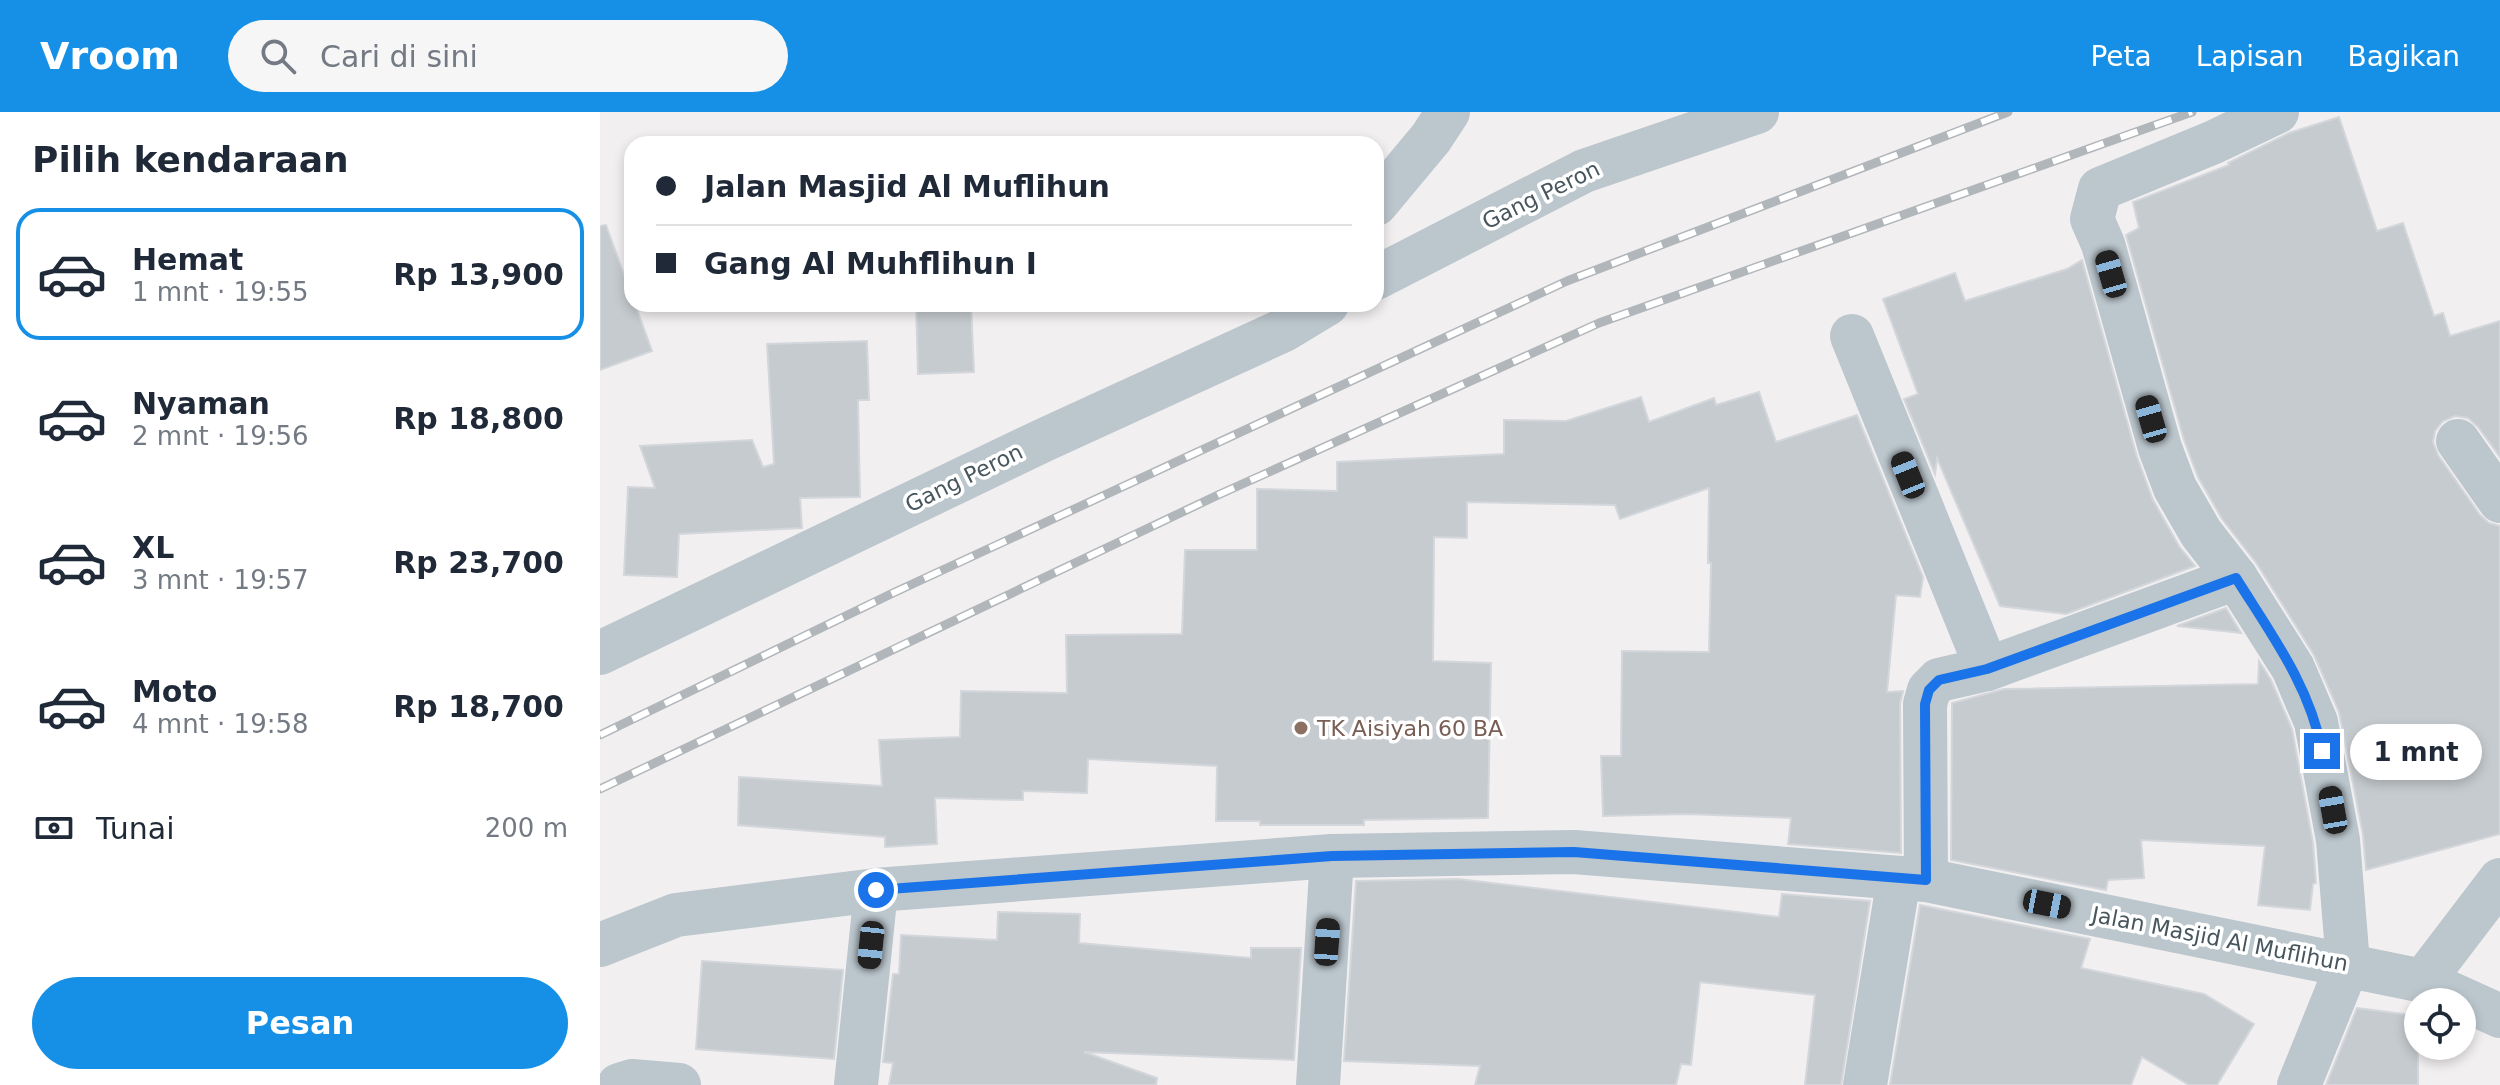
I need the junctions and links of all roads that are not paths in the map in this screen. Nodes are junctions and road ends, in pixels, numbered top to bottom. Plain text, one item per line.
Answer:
1 (1757, 112) edge
2 (2277, 112) edge
3 (1433, 121) edge
4 (1384, 192) edge
5 (1384, 274) edge
6 (1281, 317) edge
7 (1852, 336) dead end
8 (2458, 441) dead end
9 (2500, 501) edge
10 (2236, 578) junction
11 (600, 653) edge
12 (1987, 669) junction
13 (1332, 856) junction
14 (1913, 879) junction
15 (2500, 880) edge
16 (876, 890) junction
17 (600, 945) edge
18 (2348, 964) junction
19 (2423, 981) junction
20 (2500, 1016) edge
21 (619, 1085) edge
22 (679, 1085) edge
23 (856, 1085) edge
24 (1318, 1085) edge
25 (1865, 1085) edge
26 (2299, 1085) edge

1 - 5 street, Gang Peron
2 - 10 street
3 - 4 street
6 - 11 street, Gang Peron
7 - 12 street
8 - 9 street
10 - 12 street
10 - 18 street
12 - 14 street
13 - 14 street, Jalan Masjid Al Muflihun
13 - 16 street, Jalan Masjid Al Muflihun
13 - 24 street
14 - 18 street, Jalan Masjid Al Muflihun
14 - 25 street
15 - 19 street
16 - 17 street, Jalan Masjid Al Muflihun
16 - 23 street
18 - 19 street, Jalan Masjid Al Muflihun
18 - 26 street
19 - 20 street, Jalan Masjid Al Muflihun
21 - 22 street

